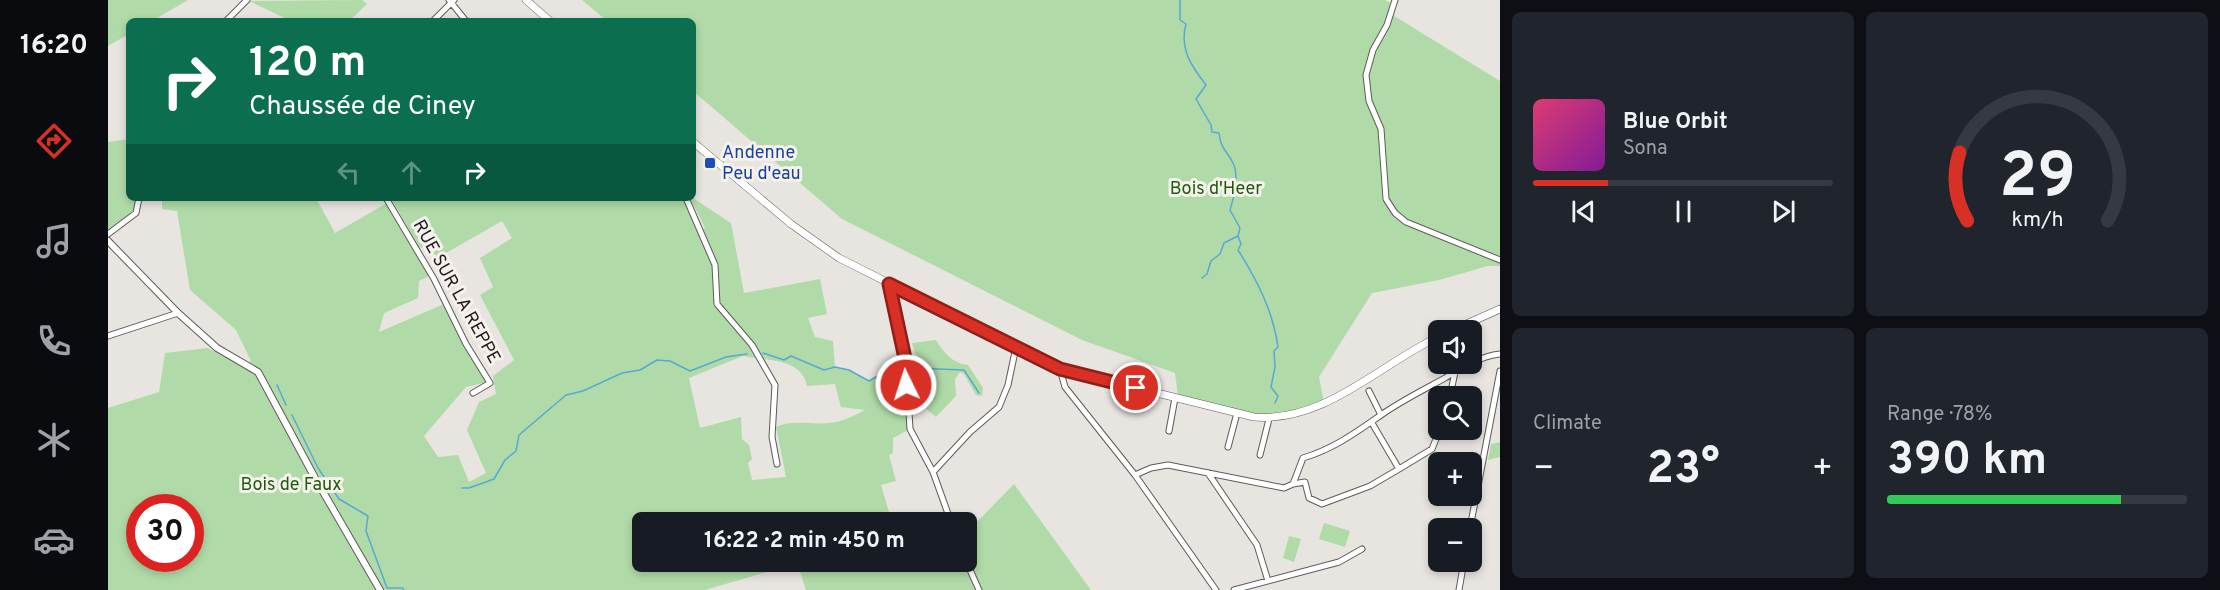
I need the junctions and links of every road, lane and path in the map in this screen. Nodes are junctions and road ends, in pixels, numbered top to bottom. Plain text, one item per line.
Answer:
1 (247, 0) edge
2 (526, 0) edge
3 (1395, 0) edge
4 (452, 1) edge
5 (229, 18) edge
6 (436, 18) edge
7 (464, 18) edge
8 (547, 18) edge
9 (696, 144) edge
10 (138, 201) edge
11 (388, 201) edge
12 (687, 201) edge
13 (108, 234) edge
14 (108, 241) edge
15 (1500, 260) edge
16 (889, 284) junction
17 (1500, 309) edge
18 (178, 313) junction
19 (1475, 320) edge
20 (108, 336) edge
21 (1428, 343) edge
22 (1016, 347) junction
23 (1500, 354) edge
24 (1482, 359) edge
25 (1060, 369) junction
26 (1500, 371) edge
27 (1452, 374) edge
28 (1369, 391) dead end
29 (473, 393) dead end
30 (1175, 398) junction
31 (1237, 413) junction
32 (1381, 415) junction
33 (1269, 419) junction
34 (1372, 423) junction
35 (1169, 430) dead end
36 (1436, 440) edge
37 (1228, 447) dead end
38 (1260, 455) dead end
39 (777, 464) dead end
40 (1399, 469) junction
41 (933, 472) junction
42 (1208, 473) junction
43 (1135, 475) junction
44 (1293, 484) junction
45 (947, 512) edge
46 (1472, 518) edge
47 (1362, 549) dead end
48 (971, 572) edge
49 (1462, 572) edge
50 (1268, 581) junction
51 (380, 590) edge
52 (979, 590) edge
53 (1216, 590) edge
54 (1234, 590) edge
55 (1458, 590) edge

1 - 5 street
2 - 8 main road
3 - 15 street
4 - 6 street
4 - 7 street
9 - 16 main road
10 - 13 street
11 - 29 street, RUE SUR LA REPPE
12 - 39 street
14 - 18 street
16 - 22 main road
16 - 41 street
17 - 19 main road
18 - 20 street
18 - 51 street
21 - 33 main road
22 - 25 main road
22 - 41 street
23 - 24 street
25 - 30 main road
25 - 43 street
26 - 46 street
27 - 32 street
28 - 32 street
30 - 31 main road
30 - 35 street
31 - 33 main road
31 - 37 street
32 - 34 street
33 - 38 street
34 - 40 street
34 - 44 street
36 - 40 street
40 - 44 street
41 - 45 street
42 - 43 street
42 - 44 street
42 - 50 street
43 - 53 street
47 - 50 street
48 - 52 street
49 - 55 street
50 - 54 street

